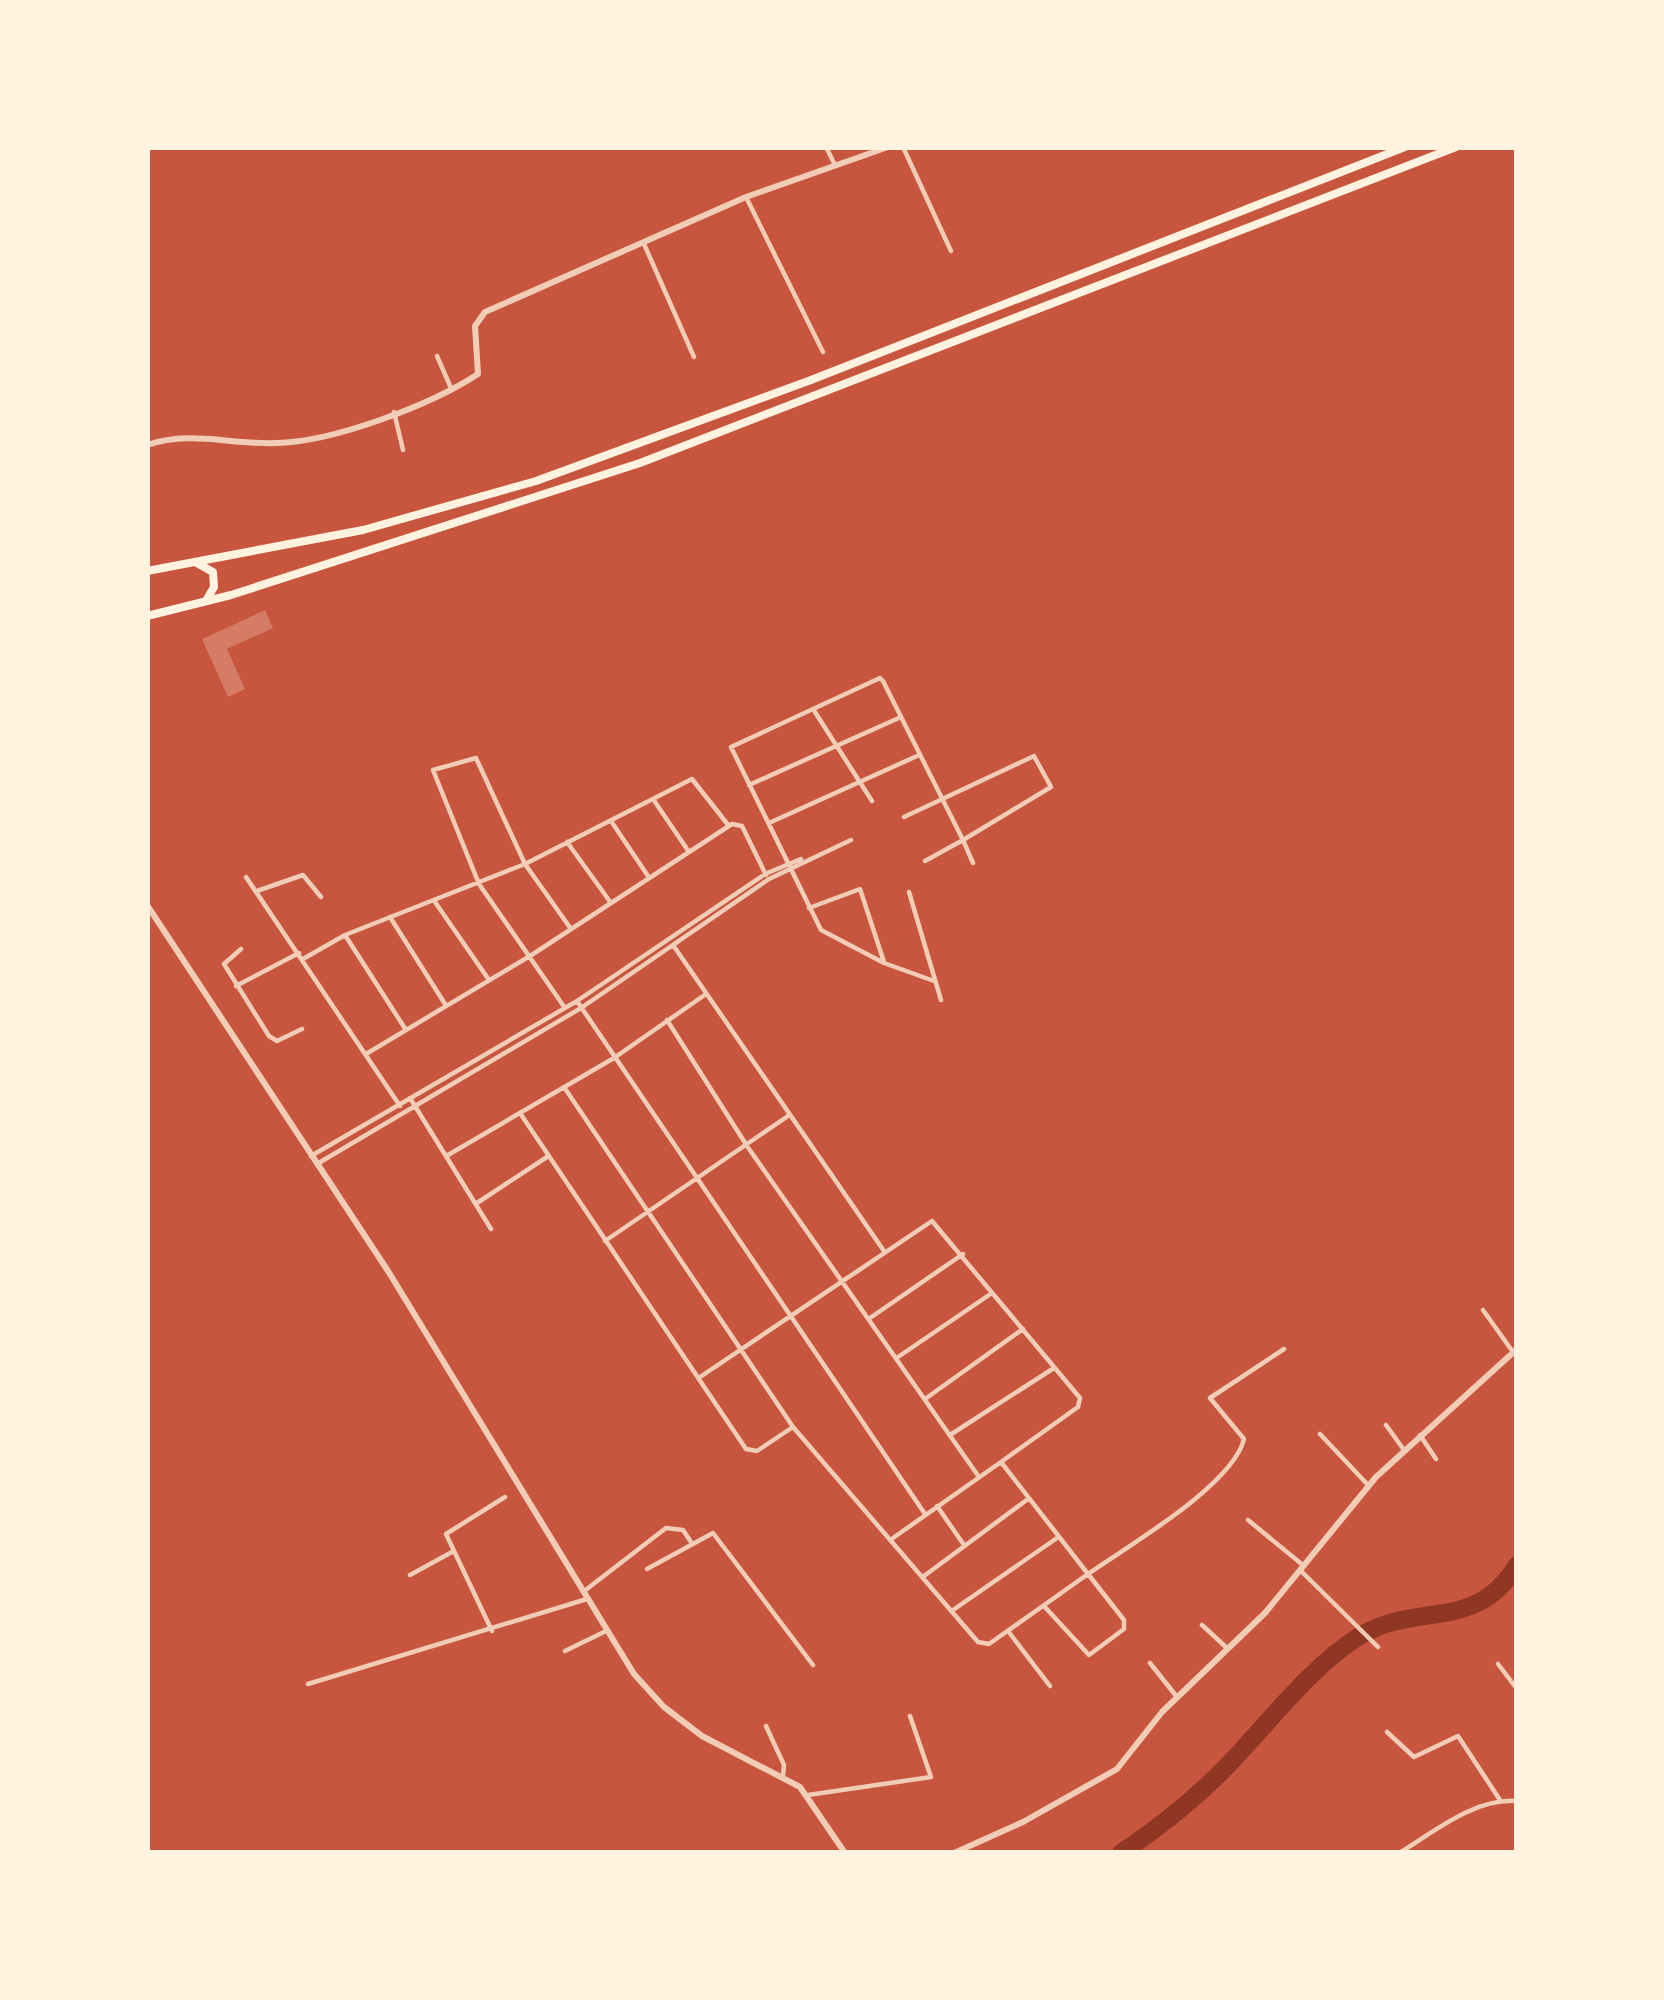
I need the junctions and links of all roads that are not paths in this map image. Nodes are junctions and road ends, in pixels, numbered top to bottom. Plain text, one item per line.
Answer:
1 (826, 147) edge
2 (888, 147) edge
3 (903, 147) edge
4 (1405, 147) edge
5 (1456, 147) edge
6 (1444, 149) edge
7 (834, 164) junction
8 (746, 197) junction
9 (644, 244) junction
10 (951, 251) dead end
11 (824, 352) dead end
12 (437, 356) dead end
13 (694, 357) dead end
14 (451, 388) junction
15 (394, 412) junction
16 (147, 445) edge
17 (634, 447) junction
18 (403, 450) dead end
19 (640, 463) junction
20 (188, 562) junction
21 (147, 571) edge
22 (203, 602) junction
23 (147, 616) edge
24 (814, 709) junction
25 (902, 717) junction
26 (837, 745) junction
27 (918, 756) junction
28 (859, 781) junction
29 (749, 785) junction
30 (653, 799) junction
31 (872, 801) dead end
32 (944, 802) junction
33 (904, 817) dead end
34 (610, 821) junction
35 (770, 823) junction
36 (729, 826) junction
37 (851, 840) dead end
38 (963, 840) junction
39 (567, 842) junction
40 (689, 852) junction
41 (925, 861) dead end
42 (973, 862) dead end
43 (525, 864) junction
44 (789, 865) junction
45 (767, 876) junction
46 (246, 877) dead end
47 (650, 878) junction
48 (479, 884) junction
49 (256, 891) junction
50 (909, 892) dead end
51 (320, 897) dead end
52 (435, 902) junction
53 (611, 903) junction
54 (147, 905) edge
55 (809, 908) junction
56 (391, 917) junction
57 (571, 929) junction
58 (345, 935) junction
59 (671, 942) junction
60 (241, 950) dead end
61 (301, 956) junction
62 (530, 956) junction
63 (884, 963) junction
64 (489, 980) junction
65 (934, 981) junction
66 (236, 986) junction
67 (706, 994) junction
68 (941, 1000) dead end
69 (579, 1005) junction
70 (446, 1006) junction
71 (565, 1009) junction
72 (667, 1021) junction
73 (302, 1029) dead end
74 (406, 1030) junction
75 (366, 1054) junction
76 (614, 1058) junction
77 (564, 1088) junction
78 (410, 1098) junction
79 (399, 1105) junction
80 (415, 1106) junction
81 (404, 1113) junction
82 (520, 1113) junction
83 (788, 1116) junction
84 (336, 1141) junction
85 (747, 1146) junction
86 (341, 1150) junction
87 (448, 1155) junction
88 (311, 1156) junction
89 (547, 1156) junction
90 (316, 1164) junction
91 (698, 1179) junction
92 (477, 1204) junction
93 (649, 1211) junction
94 (491, 1229) dead end
95 (604, 1241) junction
96 (884, 1251) junction
97 (963, 1255) junction
98 (844, 1279) junction
99 (994, 1292) junction
100 (1483, 1310) dead end
101 (790, 1316) junction
102 (871, 1318) junction
103 (1024, 1328) junction
104 (1283, 1349) dead end
105 (1512, 1349) edge
106 (740, 1351) junction
107 (898, 1357) junction
108 (1054, 1368) junction
109 (700, 1378) junction
110 (926, 1399) junction
111 (1385, 1425) dead end
112 (793, 1427) junction
113 (1320, 1434) dead end
114 (950, 1435) junction
115 (1420, 1436) junction
116 (1404, 1450) junction
117 (1436, 1459) dead end
118 (1000, 1462) junction
119 (979, 1477) junction
120 (1365, 1482) junction
121 (505, 1497) dead end
122 (1028, 1499) junction
123 (937, 1506) junction
124 (926, 1514) junction
125 (1248, 1520) dead end
126 (893, 1538) junction
127 (1058, 1538) junction
128 (691, 1542) junction
129 (964, 1545) junction
130 (453, 1551) junction
131 (1300, 1565) junction
132 (647, 1569) dead end
133 (1088, 1574) junction
134 (410, 1575) dead end
135 (924, 1576) junction
136 (585, 1596) junction
137 (1044, 1606) junction
138 (953, 1610) junction
139 (1202, 1625) dead end
140 (492, 1630) junction
141 (606, 1631) junction
142 (1008, 1631) junction
143 (1225, 1646) junction
144 (1378, 1647) dead end
145 (565, 1651) dead end
146 (1150, 1663) dead end
147 (1498, 1664) dead end
148 (813, 1665) dead end
149 (308, 1684) dead end
150 (1050, 1686) dead end
151 (1517, 1689) edge
152 (1174, 1694) junction
153 (910, 1716) dead end
154 (766, 1726) dead end
155 (1387, 1732) dead end
156 (783, 1776) junction
157 (808, 1795) junction
158 (1501, 1800) junction
159 (1517, 1801) edge
160 (845, 1853) edge
161 (954, 1853) edge
162 (1399, 1853) edge

1 - 7 street
2 - 7 street
3 - 10 street
4 - 17 highway
5 - 6 highway
6 - 19 highway
7 - 8 street
8 - 9 street
8 - 11 street
9 - 13 street
9 - 14 street
12 - 14 street
14 - 15 street
15 - 16 street
15 - 18 street
17 - 19 highway
17 - 20 highway
19 - 22 highway
20 - 21 highway
20 - 22 highway
22 - 23 highway
24 - 25 street
24 - 26 street
24 - 29 street
25 - 26 street
25 - 27 street
26 - 28 street
26 - 29 street
27 - 28 street
27 - 32 street
28 - 31 street
28 - 35 street
29 - 35 street
30 - 34 street
30 - 36 street
30 - 40 street
32 - 33 street
32 - 38 street
32 - 38 street
34 - 39 street
34 - 47 street
35 - 44 street
36 - 40 street
36 - 45 street
37 - 44 street
38 - 41 street
38 - 42 street
39 - 43 street
39 - 53 street
40 - 47 street
43 - 48 street
43 - 48 street
43 - 57 street
44 - 45 street
44 - 55 street
45 - 59 street
46 - 49 street
47 - 53 street
48 - 52 street
48 - 62 street
49 - 51 street
49 - 61 street
50 - 65 street
52 - 56 street
52 - 64 street
53 - 57 street
54 - 88 street
55 - 63 street
55 - 63 street
56 - 58 street
56 - 70 street
57 - 62 street
58 - 61 street
58 - 74 street
59 - 67 street
59 - 69 street
60 - 66 street
61 - 66 street
61 - 75 street
62 - 64 street
62 - 71 street
63 - 65 street
64 - 70 street
65 - 68 street
66 - 73 street
67 - 72 street
67 - 83 street
69 - 71 street
69 - 76 street
69 - 80 street
70 - 74 street
71 - 78 street
72 - 76 street
72 - 85 street
74 - 75 street
75 - 79 street
76 - 77 street
76 - 91 street
77 - 82 street
77 - 93 street
78 - 79 street
78 - 80 street
79 - 81 street
79 - 84 street
80 - 81 street
80 - 87 street
81 - 86 street
82 - 87 street
82 - 89 street
83 - 85 street
83 - 96 street
84 - 86 street
84 - 88 street
85 - 91 street
85 - 98 street
86 - 90 street
87 - 92 street
88 - 90 street
89 - 92 street
89 - 95 street
90 - 136 street
91 - 93 street
91 - 101 street
92 - 94 street
93 - 95 street
93 - 106 street
95 - 109 street
96 - 97 street
96 - 98 street
97 - 99 street
97 - 102 street
98 - 101 street
98 - 102 street
99 - 103 street
99 - 107 street
100 - 105 street
101 - 106 street
101 - 124 street
102 - 107 street
103 - 108 street
103 - 110 street
104 - 133 street
105 - 115 street
106 - 109 street
106 - 112 street
107 - 110 street
108 - 114 street
108 - 118 street
109 - 112 street
110 - 114 street
111 - 116 street
112 - 126 street
113 - 120 street
114 - 119 street
115 - 116 street
115 - 117 street
116 - 120 street
118 - 119 street
118 - 122 street
119 - 123 street
120 - 131 street
121 - 130 street
122 - 127 street
122 - 129 street
123 - 124 street
123 - 129 street
124 - 126 street
125 - 131 street
126 - 135 street
127 - 133 street
127 - 138 street
128 - 132 street
128 - 136 street
128 - 148 street
129 - 135 street
130 - 134 street
130 - 140 street
131 - 143 street
131 - 144 street
133 - 137 street
133 - 137 street
135 - 138 street
136 - 140 street
136 - 141 street
137 - 142 street
138 - 142 street
139 - 143 street
140 - 149 street
141 - 145 street
141 - 156 street
142 - 150 street
143 - 152 street
146 - 152 street
147 - 151 street
152 - 161 street
153 - 157 street
154 - 156 street
155 - 158 street
156 - 157 street
157 - 160 street
158 - 159 street
158 - 162 street

